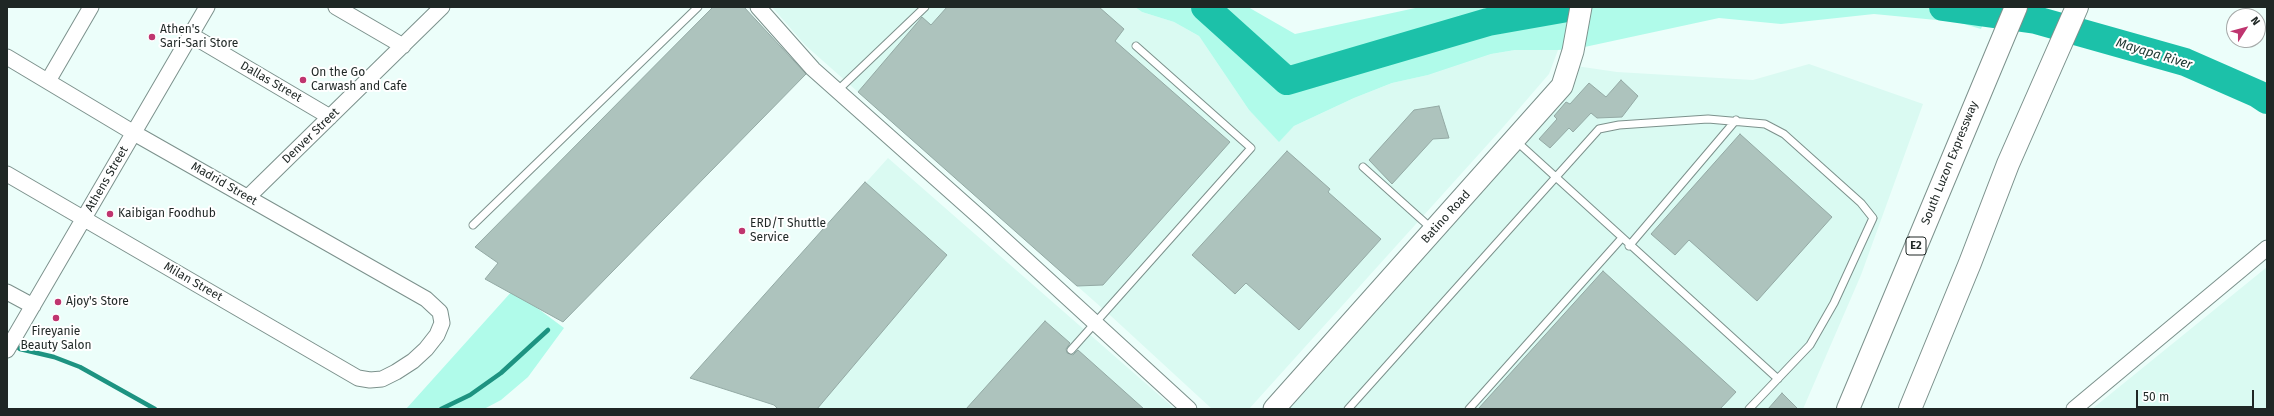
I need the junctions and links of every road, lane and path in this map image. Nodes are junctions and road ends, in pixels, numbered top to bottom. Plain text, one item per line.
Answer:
1 (92, 7) edge
2 (207, 7) edge
3 (336, 7) edge
4 (442, 7) edge
5 (698, 7) edge
6 (758, 7) edge
7 (925, 7) edge
8 (1581, 7) edge
9 (2016, 7) edge
10 (2077, 7) edge
11 (191, 35) junction
12 (403, 46) junction
13 (1136, 46) dead end
14 (7, 57) edge
15 (48, 81) junction
16 (837, 91) junction
17 (330, 117) junction
18 (1736, 120) junction
19 (134, 133) junction
20 (1515, 140) junction
21 (1363, 167) dead end
22 (7, 174) edge
23 (1555, 178) junction
24 (248, 197) junction
25 (84, 219) junction
26 (473, 226) dead end
27 (1434, 230) junction
28 (1621, 239) junction
29 (1629, 246) junction
30 (2267, 248) edge
31 (7, 292) edge
32 (33, 306) junction
33 (1096, 323) junction
34 (7, 350) edge
35 (1071, 350) dead end
36 (382, 379) joint
37 (1778, 379) junction
38 (1189, 409) edge
39 (1274, 409) edge
40 (1348, 409) edge
41 (1469, 409) edge
42 (1749, 409) edge
43 (1848, 409) edge
44 (1910, 409) edge
45 (2074, 409) edge

1 - 15 street
2 - 11 street, Athens Street
3 - 12 street
4 - 12 street, Denver Street
5 - 26 lane
6 - 16 street
7 - 16 lane
8 - 20 main road, Batino Road
9 - 43 highway, South Luzon Expressway / E2
10 - 44 highway
11 - 17 street, Dallas Street
11 - 19 street, Athens Street
12 - 17 street, Denver Street
13 - 33 lane
14 - 15 street, Madrid Street
15 - 19 street, Madrid Street
16 - 33 street
17 - 24 street, Denver Street
18 - 23 lane
18 - 29 lane
18 - 37 lane
19 - 24 street, Madrid Street
19 - 25 street, Athens Street
20 - 23 lane
20 - 27 main road, Batino Road
21 - 27 lane
22 - 25 street, Milan Street
23 - 28 lane
23 - 40 lane
24 - 36 street, Madrid Street
25 - 32 street, Athens Street
25 - 36 street, Milan Street
27 - 39 main road, Batino Road
28 - 29 lane
28 - 41 lane
29 - 37 lane
30 - 45 street
31 - 32 street
32 - 34 street, Athens Street
33 - 35 lane
33 - 38 street
37 - 42 lane

